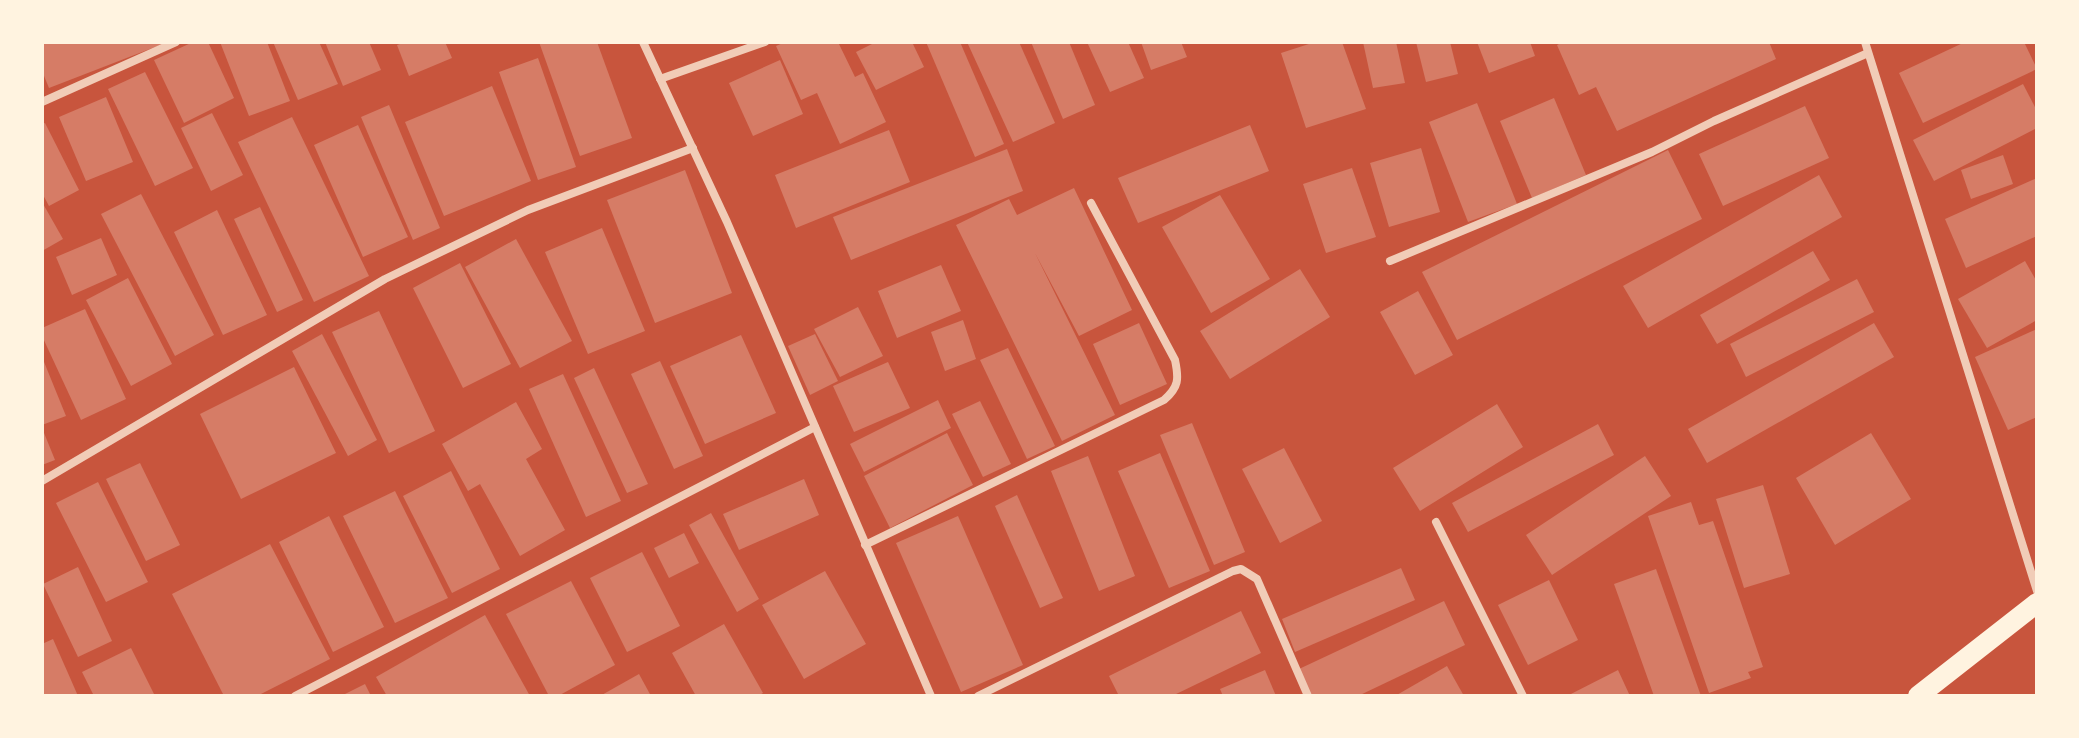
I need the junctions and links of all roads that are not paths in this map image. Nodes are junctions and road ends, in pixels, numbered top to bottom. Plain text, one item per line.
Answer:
1 (176, 42) edge
2 (643, 42) edge
3 (765, 42) edge
4 (1865, 42) edge
5 (1868, 53) junction
6 (660, 79) junction
7 (42, 102) edge
8 (693, 148) junction
9 (1091, 203) dead end
10 (1390, 261) dead end
11 (815, 427) junction
12 (42, 481) edge
13 (1436, 522) dead end
14 (865, 545) junction
15 (2037, 591) edge
16 (2037, 603) edge
17 (295, 696) edge
18 (931, 696) edge
19 (978, 696) edge
20 (1308, 696) edge
21 (1523, 696) edge
22 (1918, 696) edge

1 - 7 street
2 - 6 street
3 - 6 street
4 - 5 street
5 - 10 street
5 - 15 street
6 - 8 street
8 - 11 street
8 - 12 street
9 - 14 street
11 - 14 street
11 - 17 street
13 - 21 street
14 - 18 street
16 - 22 main road
19 - 20 street

